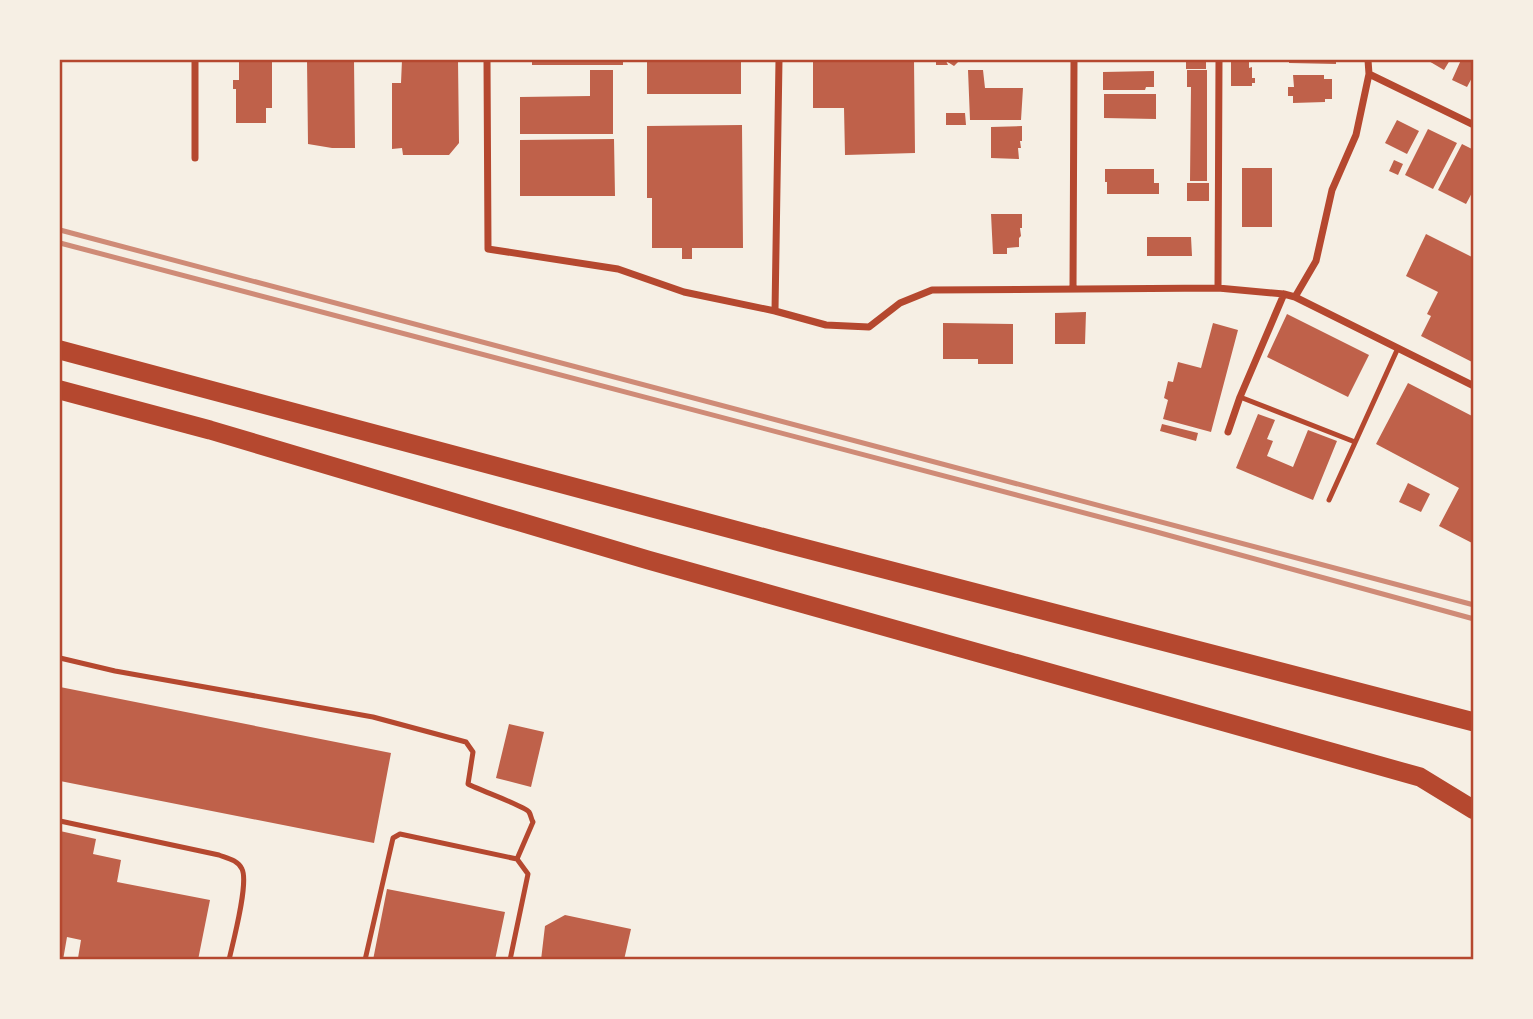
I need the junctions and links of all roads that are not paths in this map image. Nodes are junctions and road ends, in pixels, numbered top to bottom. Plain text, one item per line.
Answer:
1 (195, 60) edge
2 (487, 60) edge
3 (779, 60) edge
4 (1074, 60) edge
5 (1219, 60) edge
6 (1368, 60) edge
7 (1369, 74) junction
8 (1474, 125) edge
9 (195, 158) dead end
10 (1218, 288) junction
11 (1073, 289) junction
12 (1284, 294) junction
13 (1295, 297) junction
14 (775, 311) junction
15 (1398, 348) junction
16 (60, 350) edge
17 (1474, 386) edge
18 (60, 390) edge
19 (1240, 397) junction
20 (1228, 432) dead end
21 (1355, 442) junction
22 (1329, 500) dead end
23 (60, 658) edge
24 (1474, 722) edge
25 (1474, 810) edge
26 (60, 821) edge
27 (517, 859) junction
28 (229, 960) edge
29 (366, 960) edge
30 (510, 960) edge

1 - 9 street
2 - 14 street
3 - 14 street
4 - 11 street
5 - 10 street
6 - 7 street
7 - 8 street
7 - 13 street
10 - 11 street
10 - 12 street
11 - 14 street
12 - 13 street
12 - 19 street
13 - 15 street
15 - 17 street
15 - 21 lane
16 - 24 highway
18 - 25 highway
19 - 20 street
19 - 21 lane
21 - 22 lane
23 - 27 lane
26 - 28 lane
27 - 29 lane
27 - 30 lane

